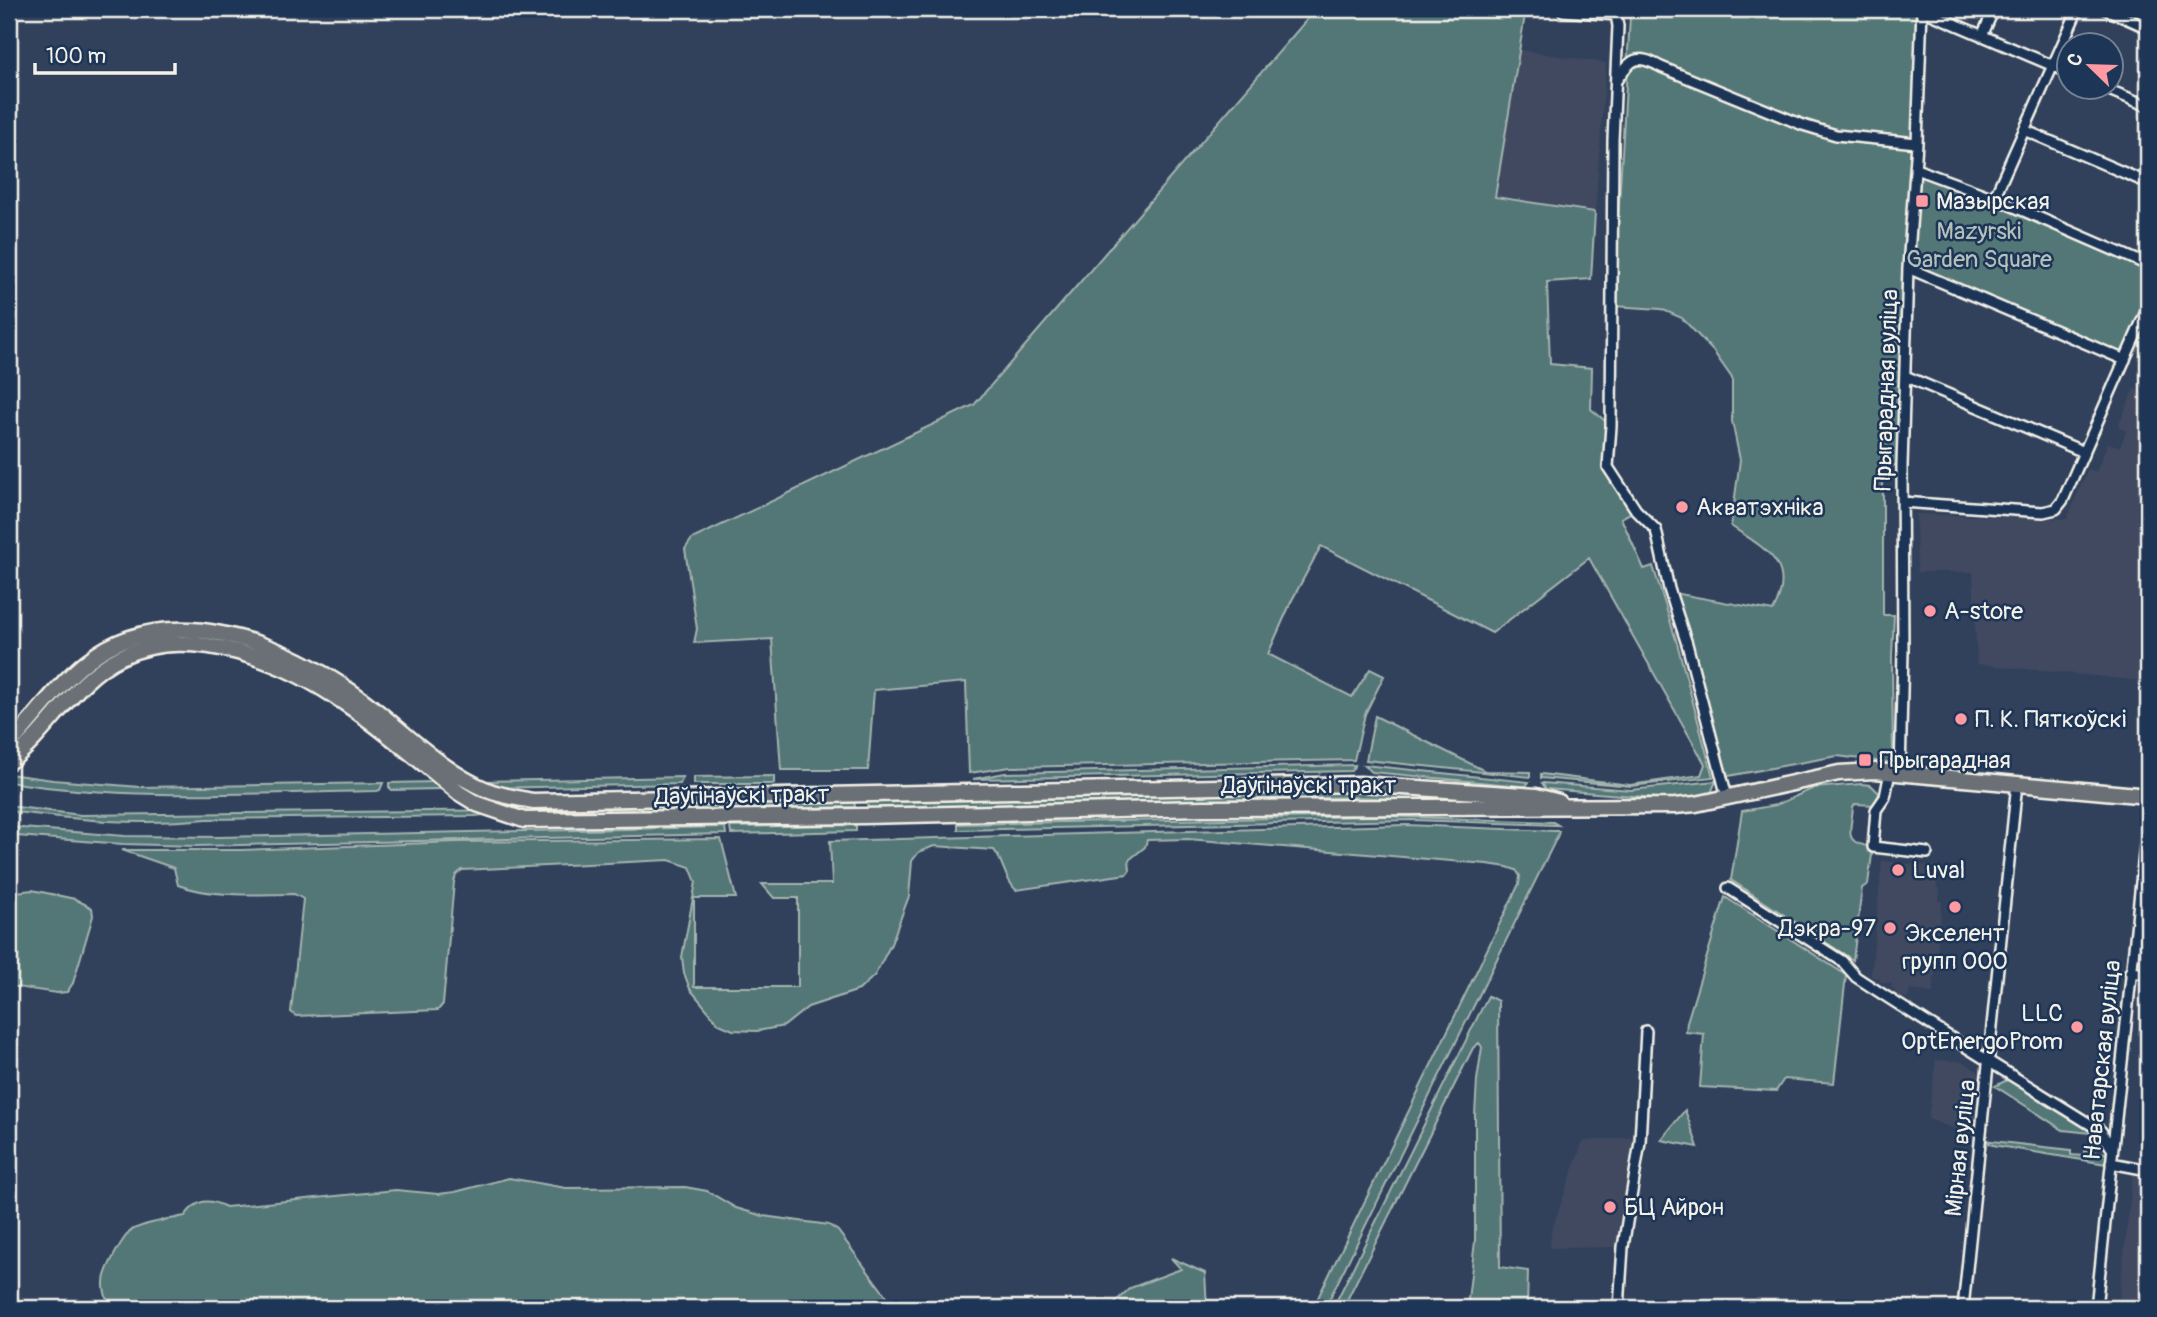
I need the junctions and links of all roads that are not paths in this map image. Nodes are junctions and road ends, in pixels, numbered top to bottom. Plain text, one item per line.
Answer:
1 (1922, 9) edge
2 (1994, 9) edge
3 (2077, 9) edge
4 (2105, 9) edge
5 (1563, 10) dead end
6 (2148, 28) edge
7 (1982, 36) junction
8 (2051, 65) junction
9 (2056, 67) edge
10 (1616, 81) junction
11 (2126, 97) edge
12 (2148, 106) edge
13 (2024, 130) junction
14 (1917, 143) junction
15 (1916, 169) junction
16 (2148, 183) edge
17 (1994, 198) junction
18 (2148, 265) edge
19 (1908, 268) junction
20 (2148, 307) edge
21 (2125, 360) junction
22 (1905, 376) junction
23 (2084, 452) junction
24 (1902, 502) junction
25 (9, 741) edge
26 (9, 762) edge
27 (1895, 772) junction
28 (2017, 783) junction
29 (2148, 796) edge
30 (1727, 797) junction
31 (598, 801) junction
32 (1570, 805) junction
33 (2148, 816) edge
34 (599, 820) junction
35 (1927, 853) dead end
36 (1728, 888) dead end
37 (2130, 972) junction
38 (2148, 974) edge
39 (1646, 1031) dead end
40 (1988, 1062) junction
41 (2111, 1149) junction
42 (2111, 1163) junction
43 (2148, 1170) edge
44 (1619, 1308) edge
45 (1964, 1308) edge
46 (2096, 1308) edge

1 - 7 street
1 - 14 street, Прыгарадная вуліца
2 - 7 street
3 - 8 street
4 - 6 street
5 - 10 street
7 - 8 street
8 - 9 street
8 - 13 street
10 - 14 street
10 - 30 street
11 - 12 street
13 - 16 street
13 - 17 street
14 - 15 street, Прыгарадная вуліца
15 - 17 street
15 - 19 street, Прыгарадная вуліца
17 - 18 street
19 - 21 street
19 - 22 street, Прыгарадная вуліца
20 - 21 street
21 - 23 street
22 - 23 street
22 - 24 street, Прыгарадная вуліца
23 - 24 street
24 - 27 street, Прыгарадная вуліца
25 - 31 main road, Даўгінаўскі тракт
26 - 34 main road, Даўгінаўскі тракт
27 - 28 main road, Даўгінаўскі тракт
27 - 30 main road, Даўгінаўскі тракт
27 - 35 street, Прыгарадная вуліца
28 - 29 main road, Даўгінаўскі тракт
28 - 40 street, Мірная вуліца
30 - 32 main road, Даўгінаўскі тракт
31 - 32 main road, Даўгінаўскі тракт
31 - 34 main road
32 - 34 main road, Даўгінаўскі тракт
33 - 37 street, Наватарская вуліца
36 - 40 street
37 - 38 street
37 - 41 street, Наватарская вуліца
39 - 44 street
40 - 41 street
40 - 45 street, Мірная вуліца
41 - 42 street, Наватарская вуліца
42 - 43 street
42 - 46 street, Наватарская вуліца

